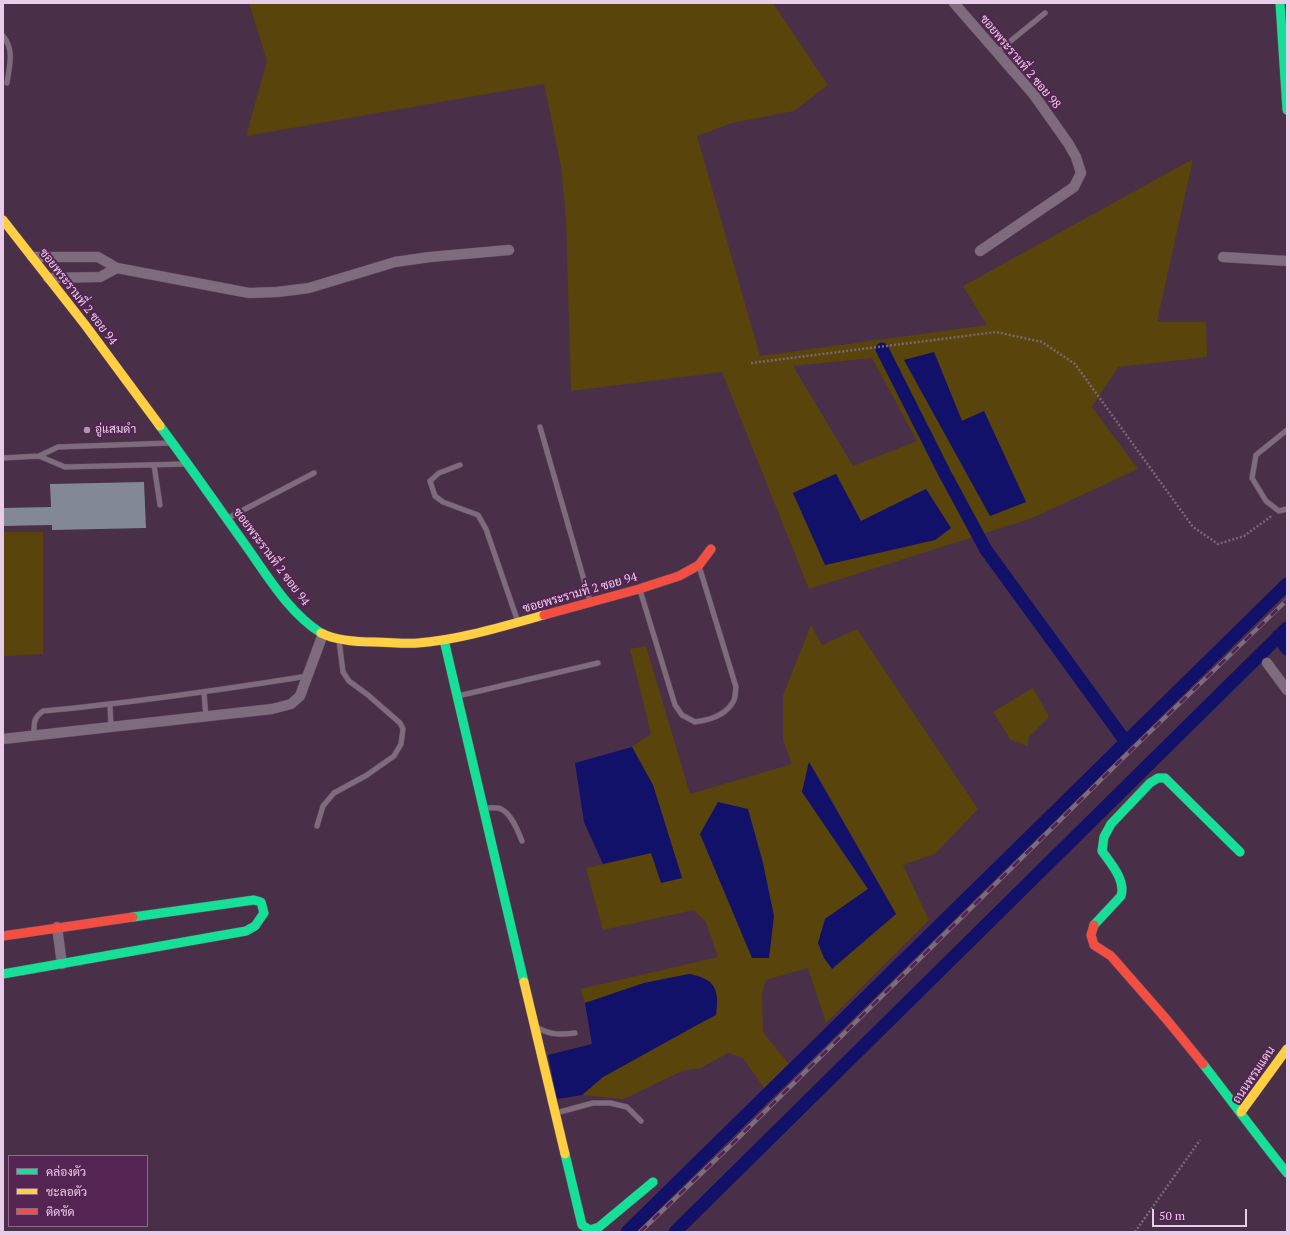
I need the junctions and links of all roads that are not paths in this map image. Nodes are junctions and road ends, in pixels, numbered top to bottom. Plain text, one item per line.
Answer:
1 (954, 3) edge
2 (1280, 3) edge
3 (1045, 13) dead end
4 (3, 36) edge
5 (997, 52) junction
6 (7, 83) dead end
7 (1287, 110) edge
8 (3, 220) edge
9 (509, 250) dead end
10 (980, 251) dead end
11 (32, 257) junction
12 (1223, 257) dead end
13 (1287, 261) edge
14 (117, 268) junction
15 (48, 278) junction
16 (540, 427) dead end
17 (1287, 430) edge
18 (173, 443) junction
19 (39, 456) junction
20 (3, 458) edge
21 (188, 464) junction
22 (460, 464) dead end
23 (154, 465) junction
24 (314, 473) dead end
25 (160, 505) dead end
26 (1287, 509) edge
27 (227, 519) junction
28 (711, 549) dead end
29 (699, 565) junction
30 (639, 589) junction
31 (590, 603) junction
32 (518, 622) junction
33 (322, 634) junction
34 (339, 639) junction
35 (444, 640) junction
36 (598, 663) dead end
37 (1267, 663) dead end
38 (308, 676) junction
39 (1287, 690) edge
40 (204, 693) junction
41 (456, 697) junction
42 (110, 705) junction
43 (206, 717) junction
44 (111, 727) junction
45 (34, 735) junction
46 (3, 739) edge
47 (483, 808) junction
48 (317, 826) dead end
49 (522, 841) dead end
50 (1240, 852) dead end
51 (56, 927) junction
52 (3, 936) edge
53 (62, 964) junction
54 (3, 974) edge
55 (535, 1027) junction
56 (575, 1033) dead end
57 (1287, 1049) edge
58 (1241, 1112) junction
59 (554, 1114) junction
60 (641, 1121) dead end
61 (1287, 1173) edge
62 (653, 1182) dead end

1 - 5 street, ซอยพระรามที่ 2 ซอย 98
2 - 7 street
3 - 5 lane
4 - 6 lane
5 - 10 street, ซอยพระรามที่ 2 ซอย 98
8 - 11 street, ซอยพระรามที่ 2 ซอย 94
9 - 14 street
11 - 14 street
11 - 15 street, ซอยพระรามที่ 2 ซอย 94
12 - 13 street
14 - 15 street
15 - 18 street, ซอยพระรามที่ 2 ซอย 94
16 - 31 lane
17 - 26 lane
18 - 19 lane
18 - 21 street, ซอยพระรามที่ 2 ซอย 94
19 - 20 lane
19 - 23 lane
21 - 23 lane
21 - 27 street, ซอยพระรามที่ 2 ซอย 94
22 - 32 lane
23 - 25 lane
24 - 27 lane
27 - 33 street, ซอยพระรามที่ 2 ซอย 94
28 - 29 street, ซอยพระรามที่ 2 ซอย 94
29 - 30 street, ซอยพระรามที่ 2 ซอย 94
29 - 30 lane
30 - 31 street, ซอยพระรามที่ 2 ซอย 94
31 - 32 street, ซอยพระรามที่ 2 ซอย 94
32 - 35 street, ซอยพระรามที่ 2 ซอย 94
33 - 34 street, ซอยพระรามที่ 2 ซอย 94
33 - 38 street
34 - 35 street, ซอยพระรามที่ 2 ซอย 94
34 - 48 lane
35 - 41 street
36 - 41 lane
37 - 39 street
38 - 40 lane
38 - 43 street
40 - 42 lane
40 - 43 lane
41 - 47 street
42 - 44 lane
42 - 45 lane
43 - 44 street
44 - 45 street
45 - 46 street
47 - 49 lane
47 - 55 street
50 - 58 street
51 - 52 street
51 - 53 street
51 - 53 street
53 - 54 street
55 - 56 lane
55 - 59 street
57 - 58 street, ถนนพรมแดน
58 - 61 street, ถนนพรมแดน
59 - 60 lane
59 - 62 street

